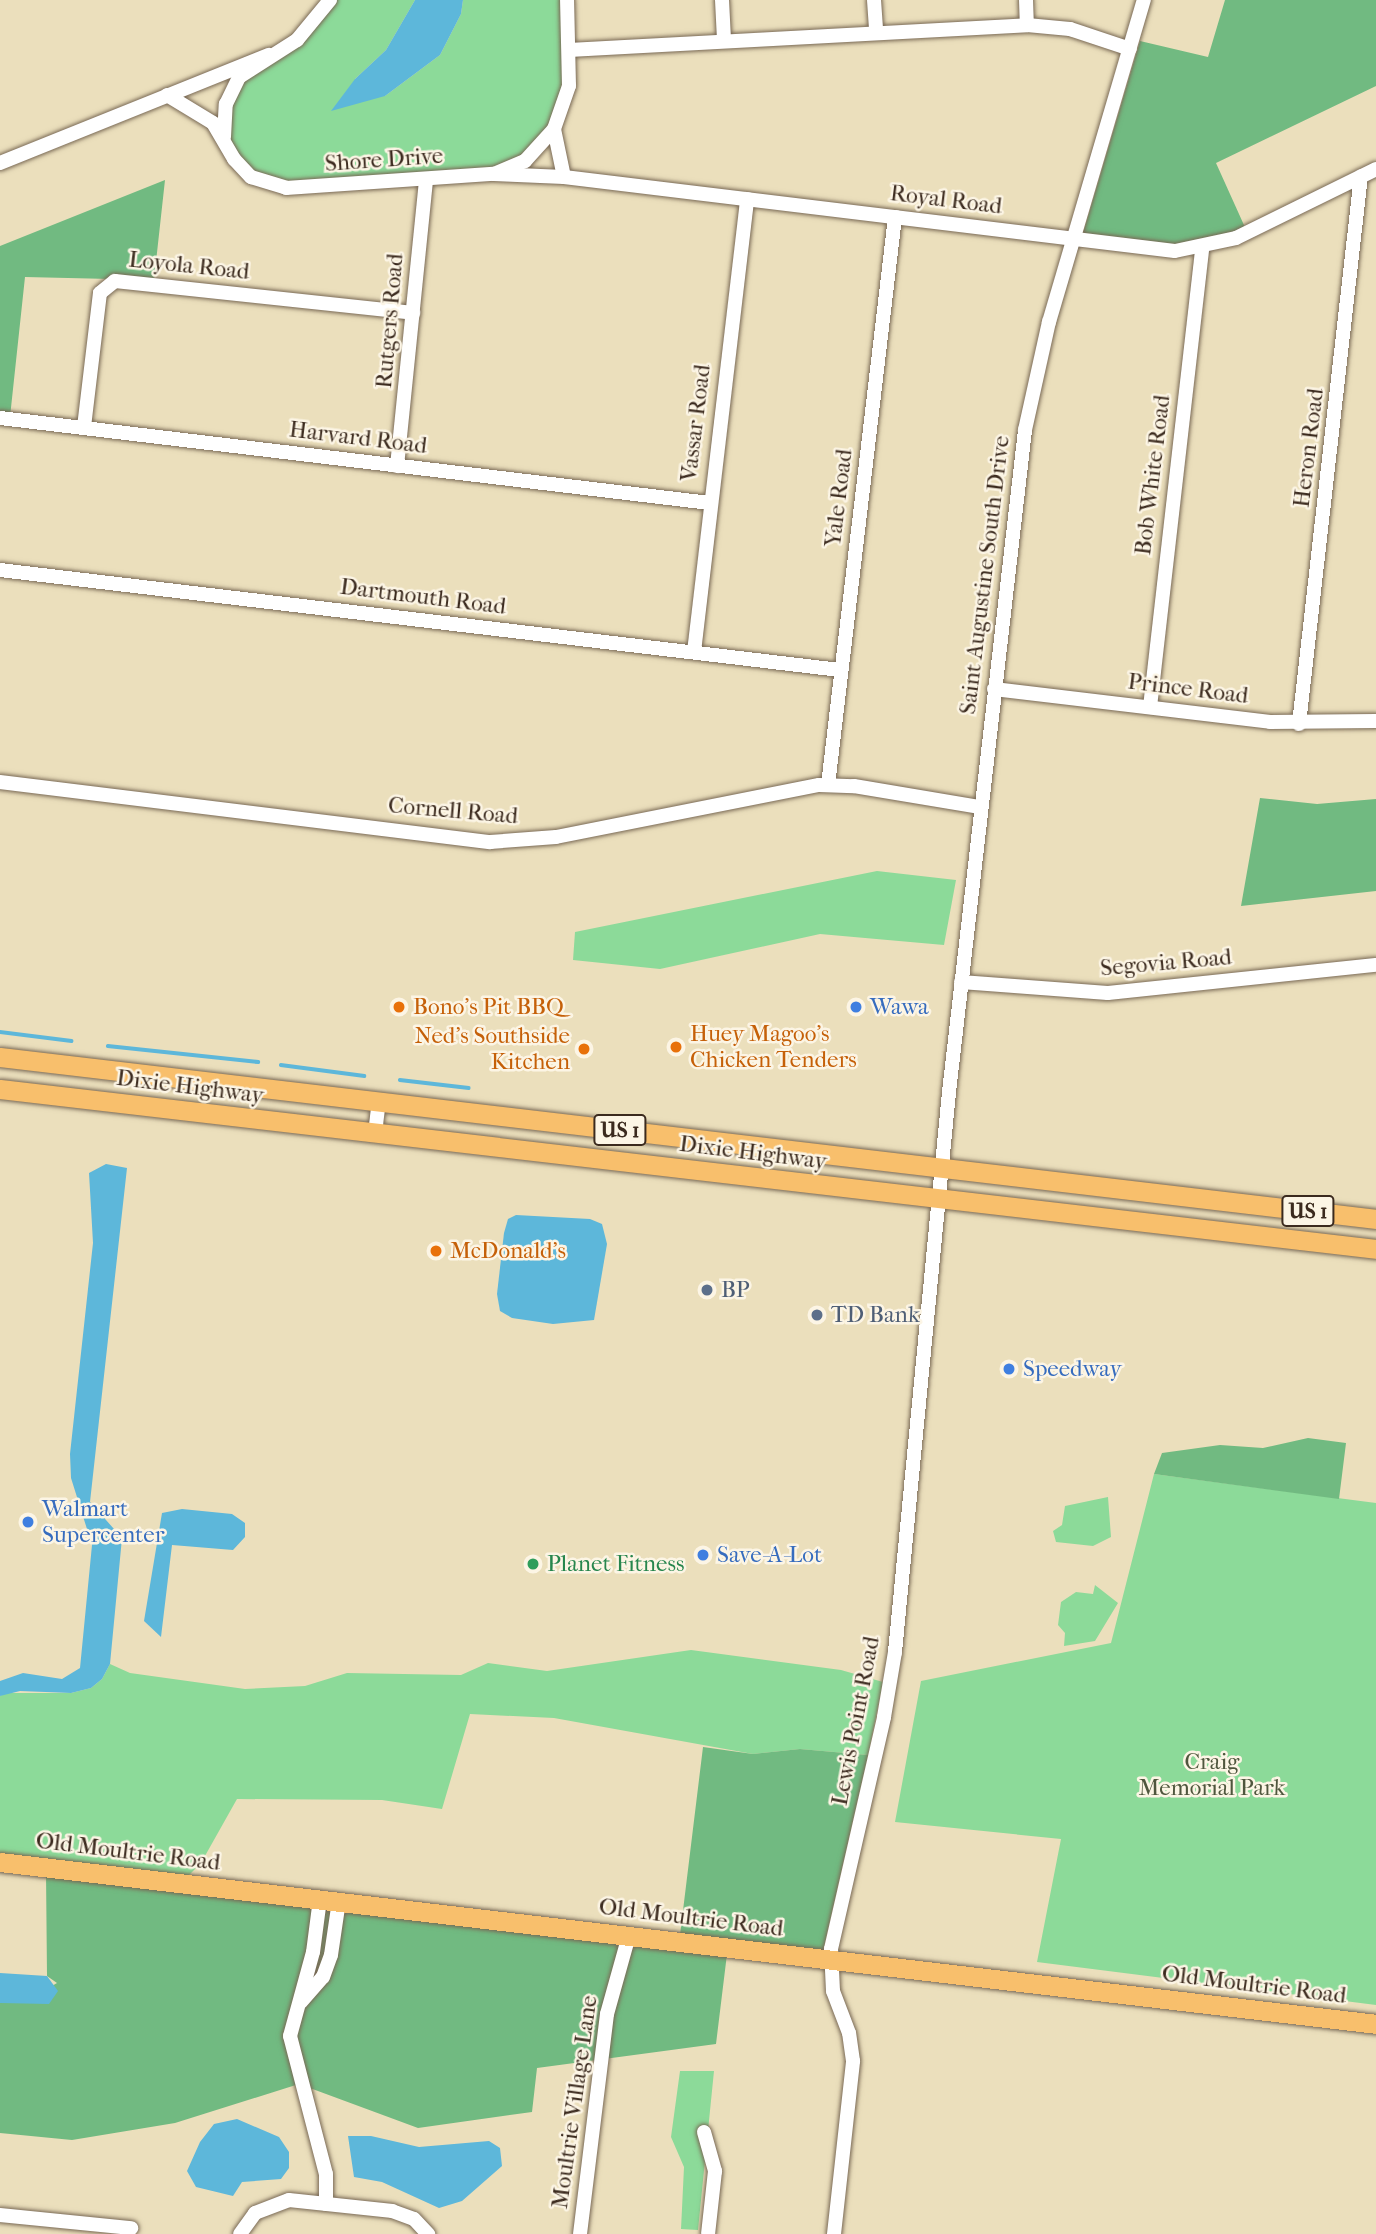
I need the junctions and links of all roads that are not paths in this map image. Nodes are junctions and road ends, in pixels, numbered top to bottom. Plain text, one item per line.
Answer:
1 (330, 0) edge
2 (567, 0) edge
3 (722, 0) edge
4 (874, 0) edge
5 (1026, 0) edge
6 (1144, 0) edge
7 (1027, 25) junction
8 (876, 30) junction
9 (724, 40) junction
10 (1130, 49) junction
11 (569, 50) junction
12 (269, 55) junction
13 (167, 95) junction
14 (554, 129) junction
15 (224, 137) junction
16 (0, 163) edge
17 (1376, 169) edge
18 (494, 174) junction
19 (1361, 176) junction
20 (564, 177) junction
21 (426, 180) junction
22 (747, 199) junction
23 (895, 217) junction
24 (1074, 239) junction
25 (1202, 248) junction
26 (413, 313) junction
27 (0, 418) edge
28 (84, 427) junction
29 (397, 466) junction
30 (710, 503) junction
31 (0, 570) edge
32 (694, 652) junction
33 (840, 670) junction
34 (994, 689) junction
35 (1150, 706) junction
36 (1376, 721) edge
37 (1299, 724) junction
38 (0, 782) edge
39 (828, 785) junction
40 (981, 807) junction
41 (1376, 965) edge
42 (961, 982) junction
43 (0, 1057) edge
44 (0, 1089) edge
45 (379, 1102) junction
46 (375, 1133) junction
47 (942, 1168) junction
48 (939, 1199) junction
49 (1376, 1219) edge
50 (1376, 1249) edge
51 (0, 1861) edge
52 (330, 1900) junction
53 (629, 1935) junction
54 (830, 1958) junction
55 (1376, 2024) edge
56 (704, 2132) dead end
57 (326, 2204) junction
58 (0, 2215) edge
59 (131, 2228) dead end
60 (240, 2234) edge
61 (428, 2234) edge
62 (580, 2234) edge
63 (708, 2234) edge
64 (834, 2234) edge

1 - 12 street
2 - 11 street, Shore Drive
3 - 9 street
4 - 8 street
5 - 7 street
6 - 10 street, Saint Augustine South Drive
7 - 8 street
7 - 10 street
8 - 9 street
9 - 11 street
10 - 24 street, Saint Augustine South Drive
11 - 14 street, Shore Drive
12 - 13 street
12 - 15 street
13 - 15 street, Shore Drive
13 - 16 street
14 - 18 street, Shore Drive
14 - 20 street
15 - 21 street, Shore Drive
17 - 19 street, Royal Road
18 - 20 street, Royal Road
18 - 21 street, Shore Drive
19 - 25 street, Royal Road
19 - 37 street, Heron Road
20 - 22 street, Royal Road
21 - 26 street, Rutgers Road
22 - 23 street, Royal Road
22 - 30 street, Vassar Road
23 - 24 street, Royal Road
23 - 33 street, Yale Road
24 - 25 street, Royal Road
24 - 34 street, Saint Augustine South Drive
25 - 35 street, Bob White Road
26 - 28 street, Loyola Road
26 - 29 street, Rutgers Road
27 - 28 street, Harvard Road
28 - 29 street, Harvard Road
29 - 30 street, Harvard Road
30 - 32 street, Vassar Road
31 - 32 street, Dartmouth Road
32 - 33 street, Dartmouth Road
33 - 39 street, Yale Road
34 - 35 street, Prince Road
34 - 40 street, Saint Augustine South Drive
35 - 37 street, Prince Road
36 - 37 street, Prince Road
38 - 39 street, Cornell Road
39 - 40 street, Cornell Road
40 - 42 street, Saint Augustine South Drive
41 - 42 street, Segovia Road
42 - 47 street, Saint Augustine South Drive
43 - 45 main road, Dixie Highway / US 1
44 - 46 main road, Dixie Highway / US 1
45 - 46 street
45 - 47 main road, Dixie Highway / US 1
46 - 48 main road, Dixie Highway / US 1
47 - 48 street, Lewis Point Road
47 - 49 main road, Dixie Highway / US 1
48 - 50 main road, Dixie Highway / US 1
48 - 54 street, Lewis Point Road
51 - 52 main road, Old Moultrie Road
52 - 53 main road, Old Moultrie Road
52 - 57 street
53 - 54 main road, Old Moultrie Road
53 - 62 street, Moultrie Village Lane
54 - 55 main road, Old Moultrie Road
54 - 64 street, Lewis Point Road
56 - 63 street
57 - 60 street
57 - 61 street
58 - 59 street

